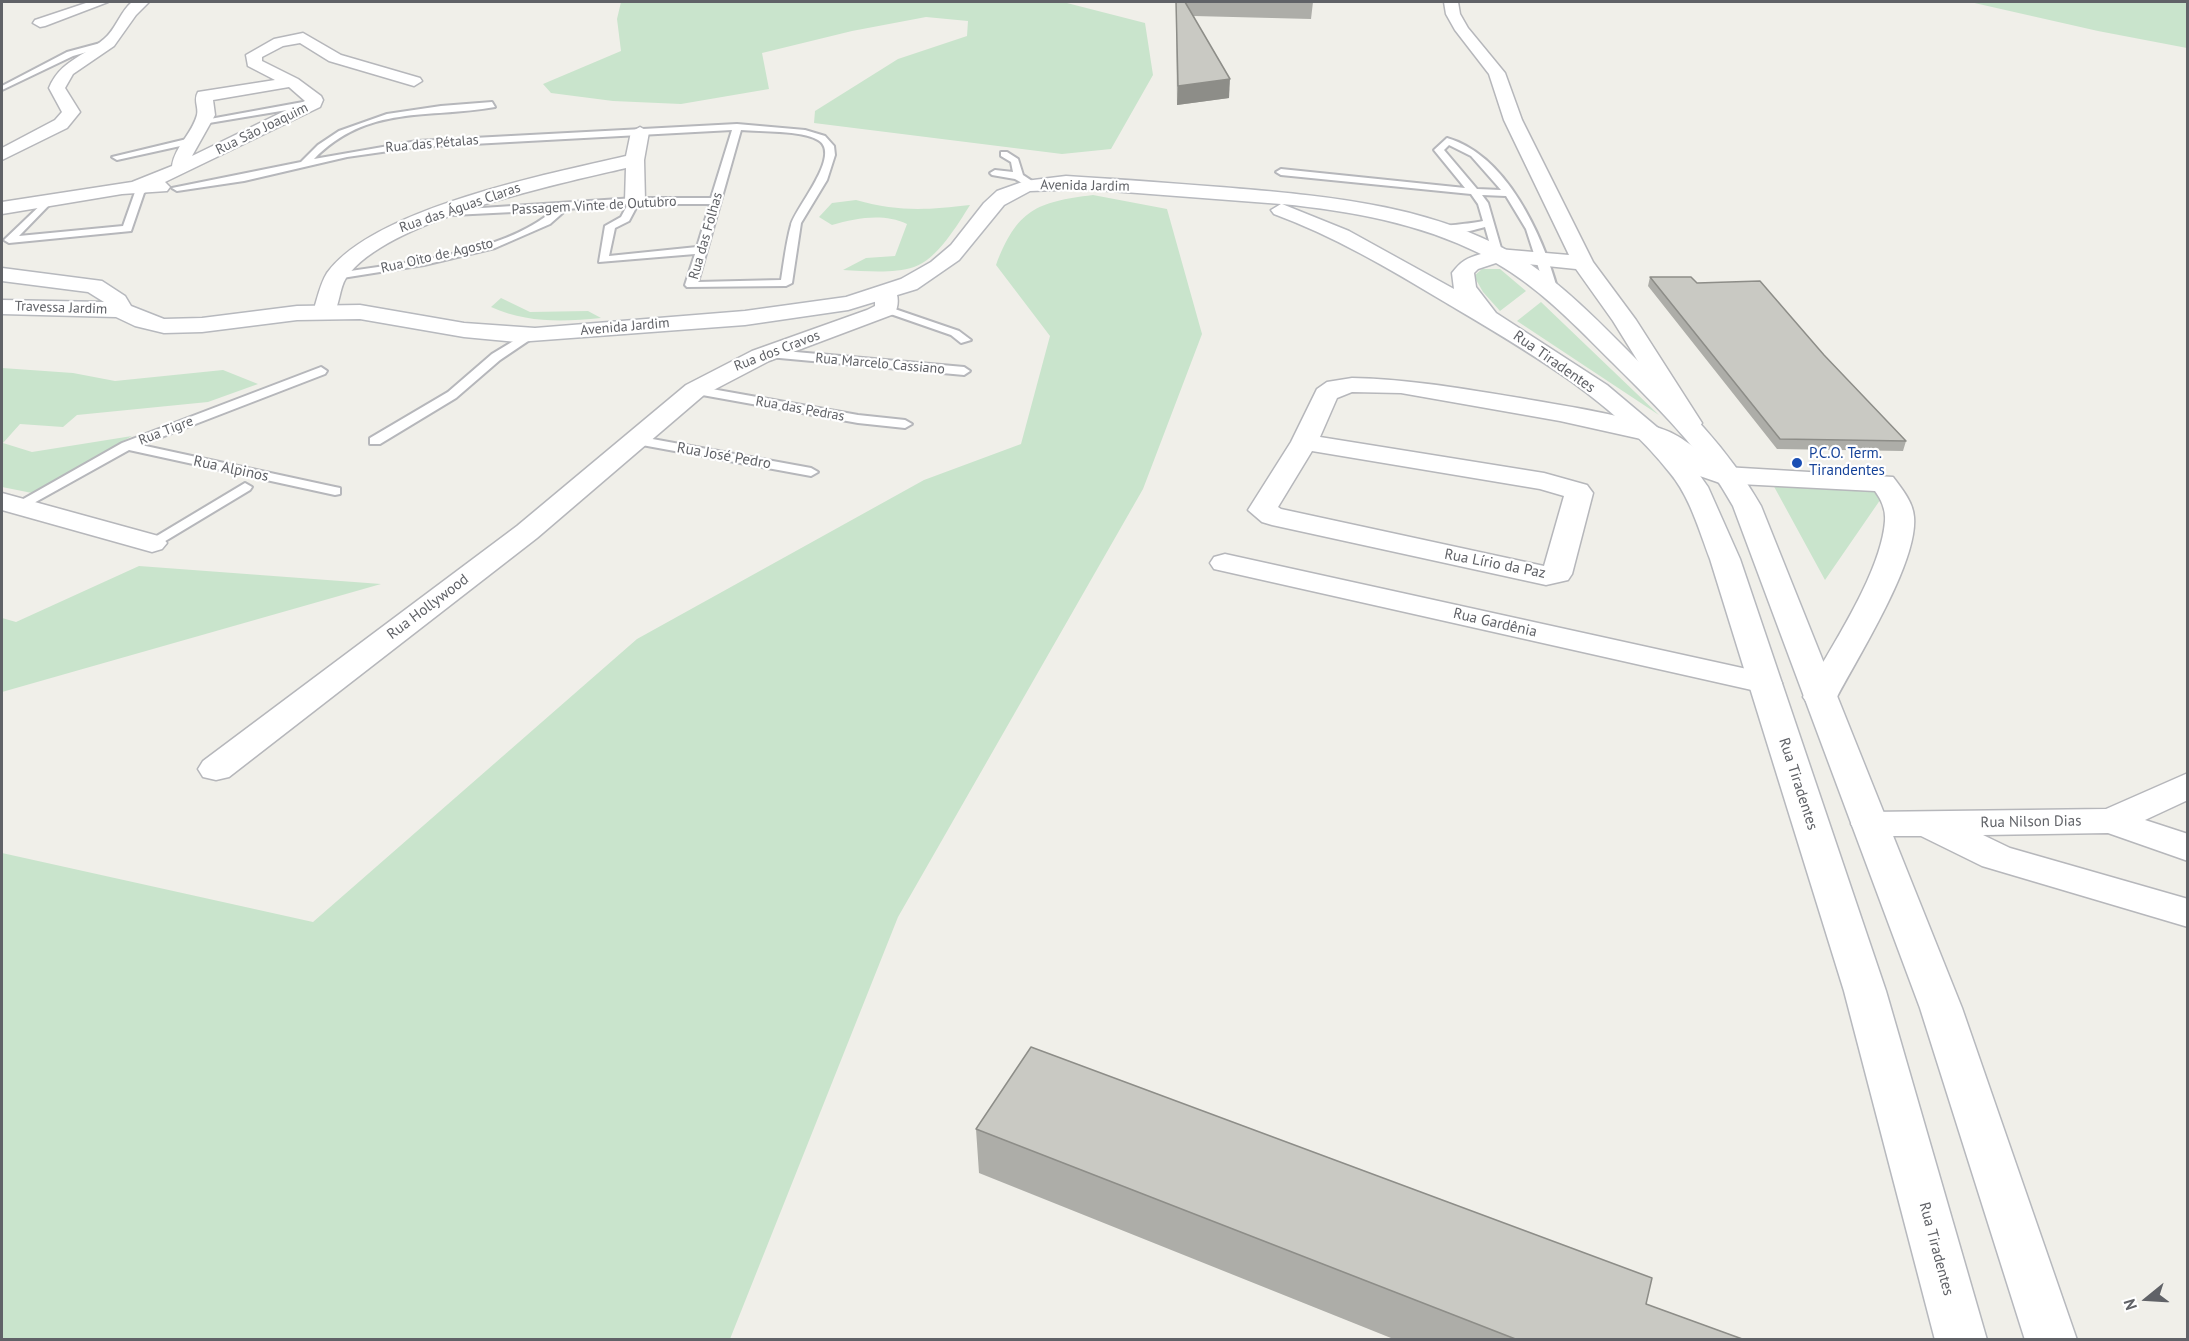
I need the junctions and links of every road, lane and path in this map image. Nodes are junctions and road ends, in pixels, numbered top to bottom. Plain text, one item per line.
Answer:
1 (101, 2) edge
2 (142, 2) edge
3 (1451, 2) edge
4 (40, 23) dead end
5 (108, 43) junction
6 (414, 81) dead end
7 (292, 82) junction
8 (3, 88) edge
9 (314, 103) junction
10 (492, 105) dead end
11 (202, 121) junction
12 (737, 127) junction
13 (639, 132) junction
14 (191, 141) junction
15 (1004, 154) dead end
16 (2, 155) edge
17 (117, 157) dead end
18 (635, 160) junction
19 (303, 165) junction
20 (1281, 172) dead end
21 (995, 173) dead end
22 (179, 178) junction
23 (822, 180) joint
24 (1025, 181) junction
25 (144, 186) junction
26 (1475, 192) junction
27 (1221, 193) junction
28 (1510, 193) junction
29 (50, 199) junction
30 (634, 201) junction
31 (717, 201) junction
32 (564, 207) junction
33 (2, 208) edge
34 (436, 213) junction
35 (1489, 223) junction
36 (1439, 229) junction
37 (701, 250) junction
38 (1498, 255) junction
39 (1544, 260) junction
40 (1582, 263) junction
41 (2, 275) edge
42 (336, 276) junction
43 (1552, 291) junction
44 (886, 301) junction
45 (115, 303) junction
46 (2, 307) edge
47 (324, 312) junction
48 (1491, 319) junction
49 (530, 335) junction
50 (965, 340) dead end
51 (762, 353) junction
52 (321, 371) dead end
53 (964, 372) dead end
54 (695, 390) junction
55 (1606, 399) junction
56 (1560, 413) junction
57 (1689, 423) junction
58 (905, 424) dead end
59 (1649, 433) junction
60 (636, 440) junction
61 (375, 441) dead end
62 (1304, 442) junction
63 (127, 446) junction
64 (811, 471) dead end
65 (1733, 478) junction
66 (245, 487) dead end
67 (336, 491) dead end
68 (10, 503) edge
69 (1707, 514) junction
70 (152, 543) joint
71 (1225, 563) dead end
72 (1765, 683) junction
73 (1820, 697) junction
74 (216, 768) dead end
75 (2187, 785) edge
76 (2111, 821) junction
77 (1870, 824) junction
78 (1929, 825) junction
79 (2187, 848) edge
80 (2187, 913) edge
81 (1961, 1340) edge
82 (2051, 1340) edge

1 - 4 street
2 - 5 street
3 - 40 street
5 - 8 lane
5 - 16 street
6 - 7 street, Rua São Joaquim
7 - 9 street, Rua São Joaquim
7 - 11 street
9 - 11 lane
9 - 22 street, Rua São Joaquim
10 - 19 lane
11 - 14 street
12 - 13 lane, Rua das Pétalas
12 - 23 lane, Rua das Pétalas
12 - 31 lane, Rua das Folhas
13 - 18 street
13 - 19 lane, Rua das Pétalas
14 - 17 lane
14 - 22 street
15 - 24 lane
18 - 30 street
18 - 34 street, Rua das Águas Claras
19 - 22 lane, Rua das Pétalas
20 - 26 lane
21 - 24 lane
22 - 25 street, Rua das Pétalas
23 - 37 lane, Rua das Folhas
24 - 27 street, Avenida Jardim
24 - 44 street, Avenida Jardim
25 - 29 street, Rua das Pétalas
25 - 29 lane
26 - 28 lane
26 - 28 lane
26 - 35 lane
27 - 36 street, Avenida Jardim
27 - 48 street, Avenida Jardim
28 - 39 lane
29 - 33 street, Rua das Pétalas
30 - 31 lane, Passagem Vinte de Outubro
30 - 32 lane, Passagem Vinte de Outubro
30 - 37 lane
31 - 37 lane, Rua das Folhas
32 - 34 lane, Passagem Vinte de Outubro
32 - 42 lane, Rua Oito de Agosto
34 - 42 street, Rua das Águas Claras
35 - 36 lane
35 - 38 lane
36 - 38 street, Avenida Jardim
38 - 39 street
38 - 43 street
38 - 48 street
39 - 40 street
39 - 43 lane
40 - 57 street
41 - 45 street, Avenida Jardim
42 - 47 street, Rua das Águas Claras
43 - 57 street
44 - 49 street, Avenida Jardim
44 - 50 lane
44 - 51 street, Rua dos Cravos
45 - 46 street, Travessa Jardim
45 - 47 street, Avenida Jardim
47 - 49 street, Avenida Jardim
48 - 55 street, Rua Tiradentes
49 - 61 lane
51 - 53 lane, Rua Marcelo Cassiano
51 - 54 street, Rua dos Cravos
52 - 63 lane, Rua Tigre
54 - 58 lane, Rua das Pedras
54 - 60 street, Rua dos Cravos
55 - 56 street, Rua Lírio da Paz
55 - 59 street, Rua Tiradentes
56 - 59 street, Rua Lírio da Paz
56 - 62 street, Rua Lírio da Paz
57 - 65 street
59 - 65 street
59 - 69 street, Rua Tiradentes
60 - 64 lane, Rua José Pedro
60 - 74 street, Rua Hollywood
62 - 62 street, Rua Lírio da Paz
63 - 67 lane, Rua Alpinos
63 - 68 lane, Rua Tigre
65 - 69 street
65 - 73 street
65 - 73 street
66 - 70 lane
68 - 70 street
69 - 72 street, Rua Tiradentes
71 - 72 street, Rua Gardênia
72 - 81 street, Rua Tiradentes
73 - 77 street
75 - 76 street
76 - 78 street, Rua Nilson Dias
76 - 79 street, Rua Nilson Dias
77 - 78 street, Rua Nilson Dias
77 - 82 street
78 - 80 street

